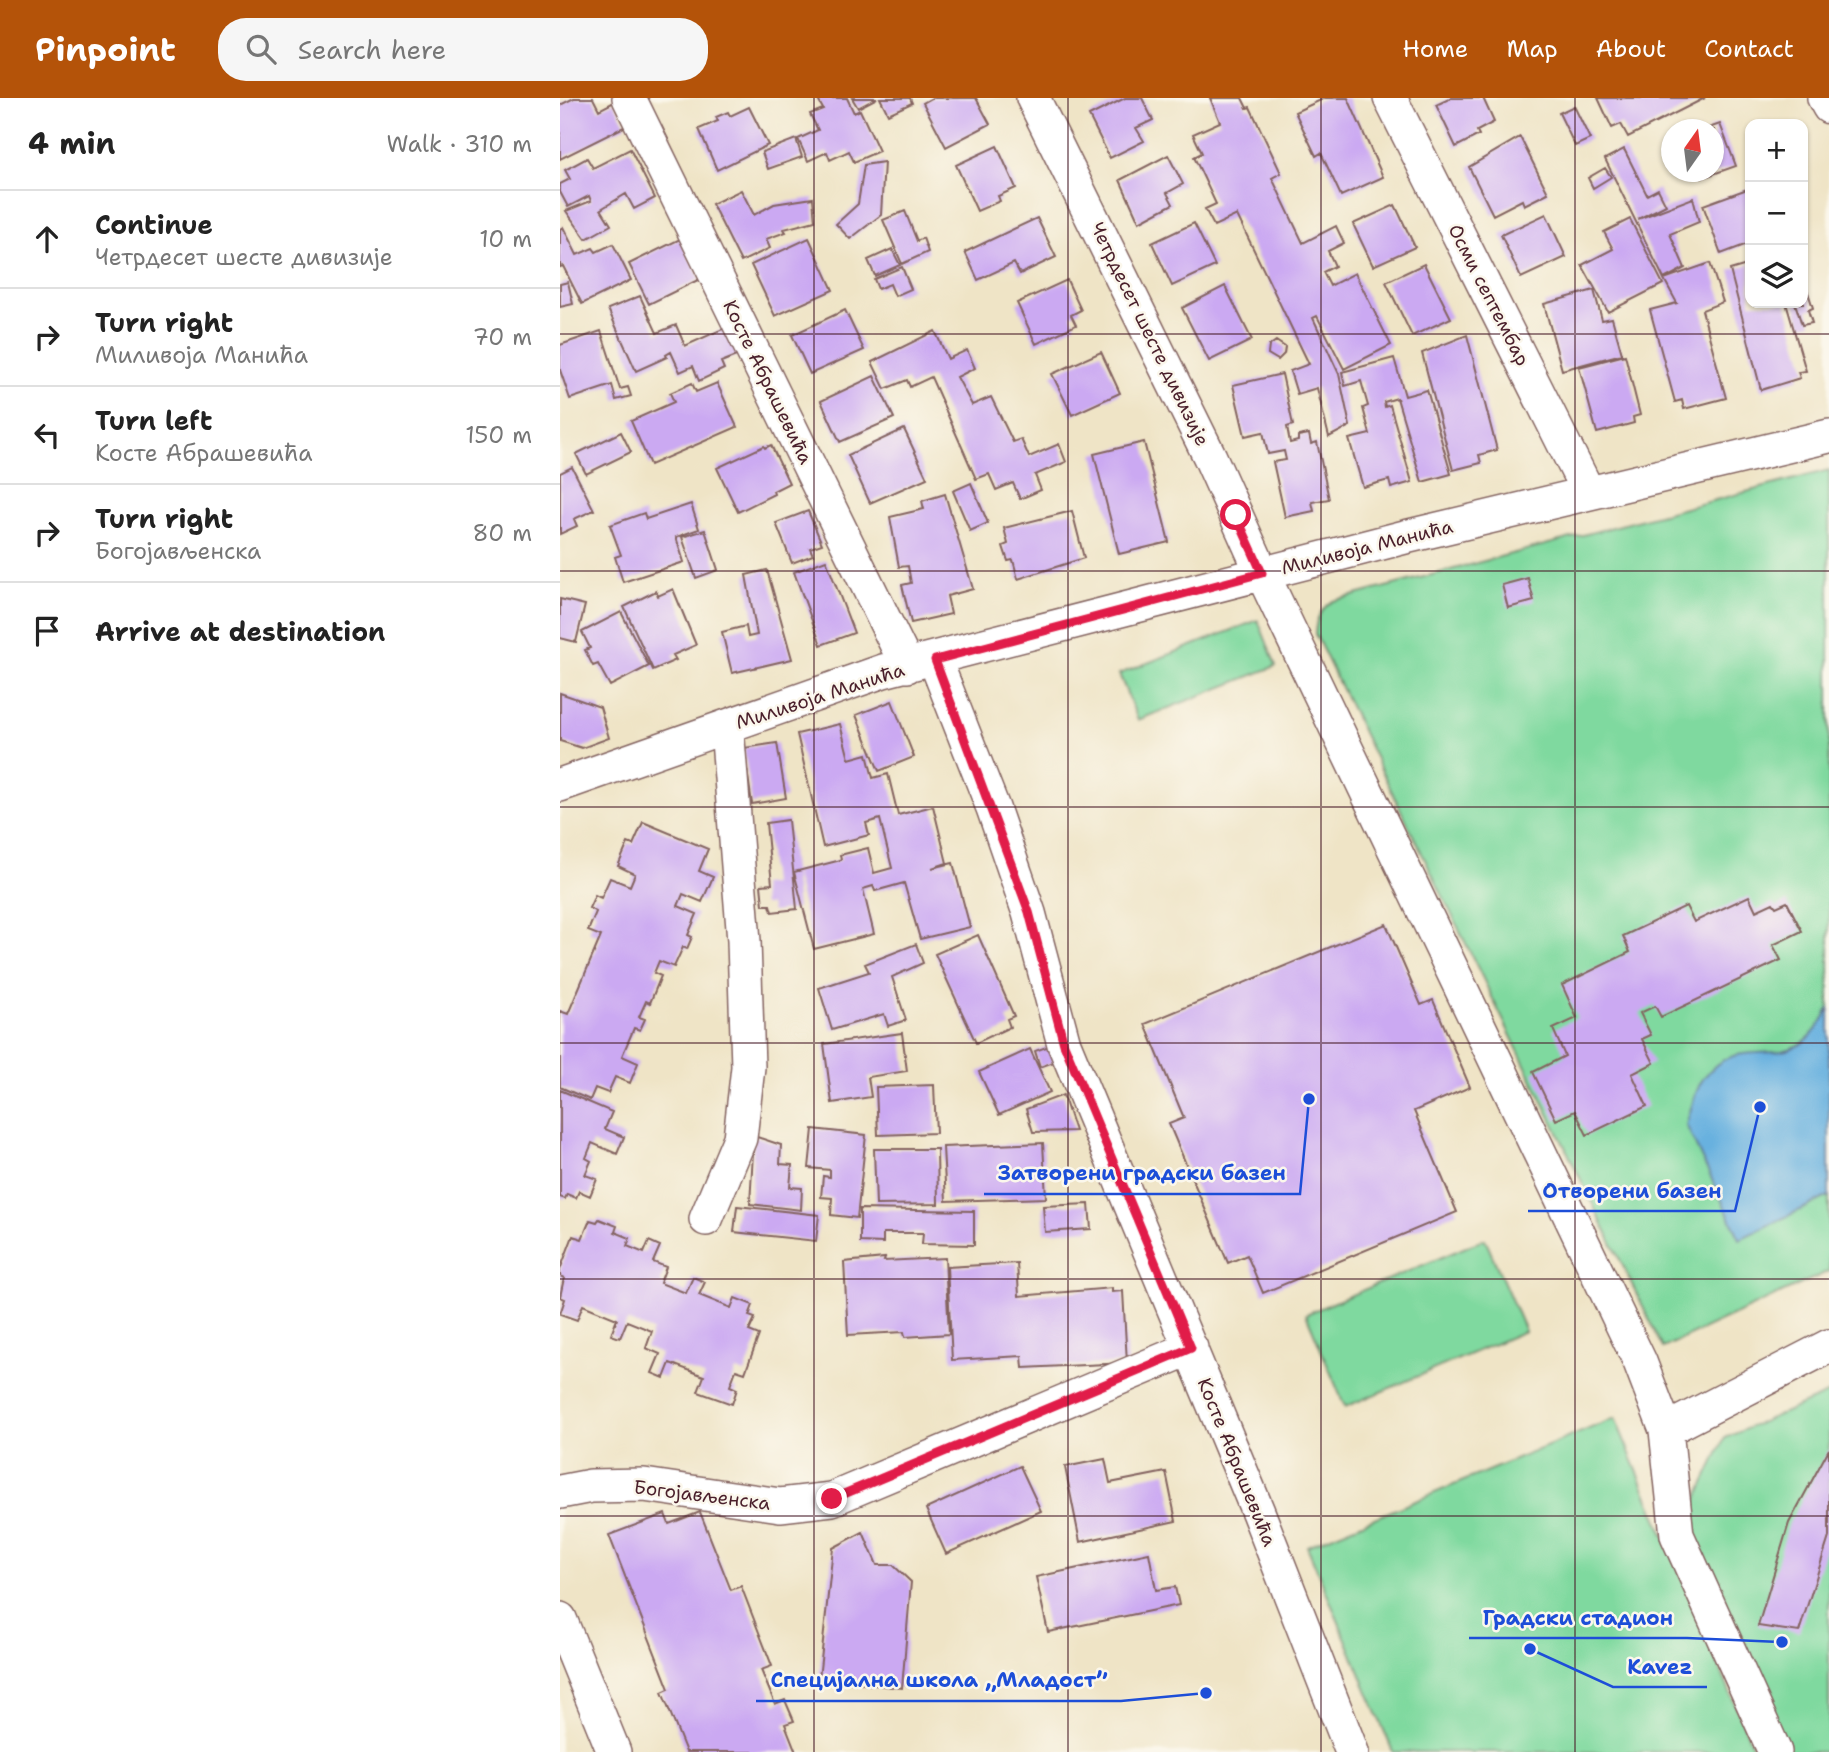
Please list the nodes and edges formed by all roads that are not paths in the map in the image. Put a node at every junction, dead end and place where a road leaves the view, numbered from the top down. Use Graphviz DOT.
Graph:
graph roads {
  1 [pos="629,98"];
  2 [pos="1033,98"];
  3 [pos="1390,98"];
  4 [pos="1824,98"];
  5 [pos="1829,107"];
  6 [pos="1824,434"];
  7 [pos="1588,492"];
  8 [pos="1262,573"];
  9 [pos="921,663"];
  10 [pos="723,728"];
  11 [pos="560,785"];
  12 [pos="706,1219"];
  13 [pos="1829,1346"];
  14 [pos="1191,1348"];
  15 [pos="1666,1430"];
  16 [pos="560,1492"];
  17 [pos="563,1636"];
  18 [pos="614,1752"];
  19 [pos="1352,1752"];
  20 [pos="1775,1752"];
  1 -- 9 [label="street, Косте Абрашевића"];
  2 -- 8 [label="street, Четрдесет шесте дивизије"];
  3 -- 7 [label="street, Осми септембар"];
  4 -- 5 [label="street"];
  6 -- 7 [label="street, Миливоја Манића"];
  7 -- 8 [label="street, Миливоја Манића"];
  8 -- 9 [label="street, Миливоја Манића"];
  8 -- 15 [label="street, Четрдесет шесте дивизије"];
  9 -- 10 [label="street, Миливоја Манића"];
  9 -- 14 [label="street, Косте Абрашевића"];
  10 -- 11 [label="street, Миливоја Манића"];
  10 -- 12 [label="street, Миливоја Манића"];
  13 -- 15 [label="street"];
  14 -- 16 [label="street, Богојављенска"];
  14 -- 19 [label="street, Косте Абрашевића"];
  15 -- 20 [label="street, Четрдесет шесте дивизије"];
  17 -- 18 [label="street"];
}
